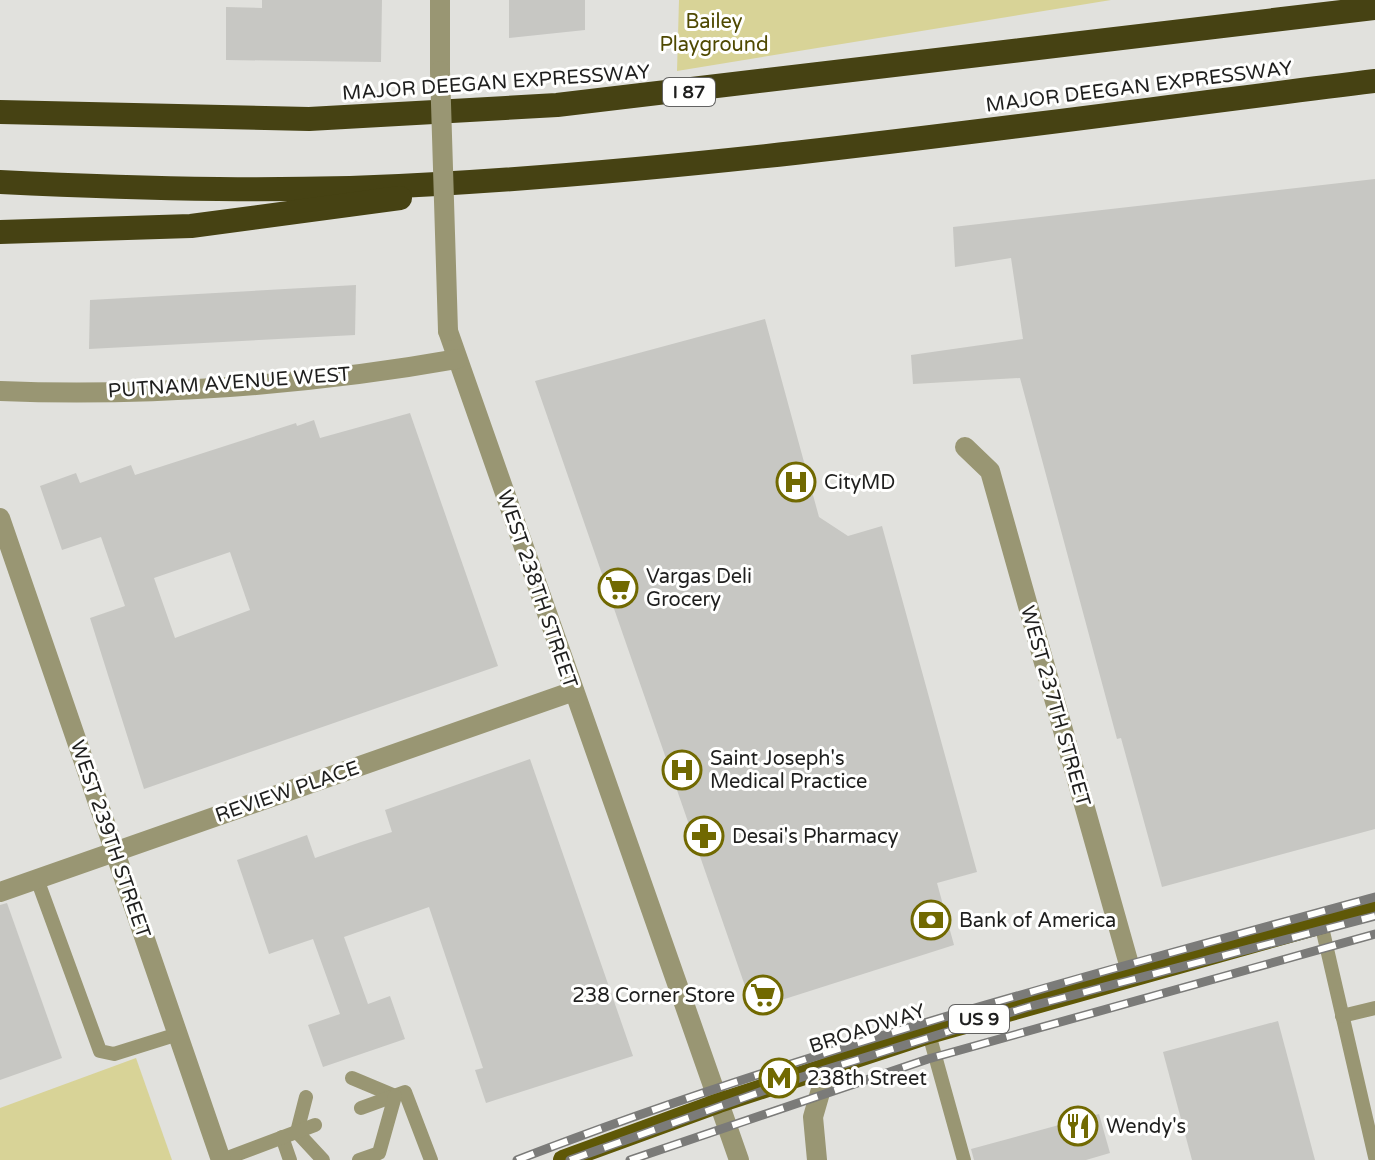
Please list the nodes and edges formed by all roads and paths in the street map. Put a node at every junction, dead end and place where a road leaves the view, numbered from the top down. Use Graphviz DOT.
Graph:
graph roads {
  1 [pos="440,0"];
  2 [pos="1375,8"];
  3 [pos="1375,81"];
  4 [pos="0,112"];
  5 [pos="556,175"];
  6 [pos="0,182"];
  7 [pos="0,232"];
  8 [pos="457,359"];
  9 [pos="0,391"];
  10 [pos="965,447"];
  11 [pos="0,518"];
  12 [pos="574,691"];
  13 [pos="116,851"];
  14 [pos="37,879"];
  15 [pos="0,892"];
  16 [pos="1375,909"];
  17 [pos="1321,923"];
  18 [pos="1132,975"];
  19 [pos="1375,1008"];
  20 [pos="1342,1016"];
  21 [pos="178,1034"];
  22 [pos="929,1034"];
  23 [pos="828,1065"];
  24 [pos="352,1078"];
  25 [pos="395,1096"];
  26 [pos="306,1097"];
  27 [pos="719,1103"];
  28 [pos="361,1108"];
  29 [pos="315,1125"];
  30 [pos="297,1132"];
  31 [pos="282,1137"];
  32 [pos="1375,1157"];
  33 [pos="222,1160"];
  34 [pos="290,1160"];
  35 [pos="323,1160"];
  36 [pos="359,1160"];
  37 [pos="431,1160"];
  38 [pos="563,1160"];
  39 [pos="739,1160"];
  40 [pos="817,1160"];
  41 [pos="964,1160"];
  1 -- 8 [label="street, WEST 238TH STREET, bridge"];
  2 -- 4 [label="highway, MAJOR DEEGAN EXPRESSWAY / I 87"];
  3 -- 5 [label="highway, MAJOR DEEGAN EXPRESSWAY"];
  5 -- 6 [label="highway, MAJOR DEEGAN EXPRESSWAY"];
  5 -- 7 [label="highway"];
  8 -- 9 [label="street, PUTNAM AVENUE WEST"];
  8 -- 12 [label="street, WEST 238TH STREET"];
  10 -- 18 [label="street, WEST 237TH STREET"];
  11 -- 13 [label="street, WEST 239TH STREET"];
  12 -- 13 [label="street, REVIEW PLACE"];
  12 -- 27 [label="street, WEST 238TH STREET"];
  13 -- 14 [label="street, REVIEW PLACE"];
  13 -- 21 [label="street, WEST 239TH STREET"];
  14 -- 15 [label="street, REVIEW PLACE"];
  14 -- 21 [label="lane"];
  16 -- 17 [label="main road, BROADWAY / US 9"];
  17 -- 18 [label="main road, BROADWAY / US 9"];
  17 -- 20 [label="lane"];
  18 -- 22 [label="main road, BROADWAY / US 9"];
  19 -- 20 [label="lane"];
  20 -- 32 [label="lane"];
  21 -- 33 [label="street, WEST 239TH STREET"];
  22 -- 23 [label="main road, BROADWAY / US 9"];
  22 -- 41 [label="lane"];
  23 -- 27 [label="main road, BROADWAY / US 9"];
  23 -- 40 [label="street"];
  24 -- 25 [label="lane"];
  25 -- 28 [label="lane"];
  25 -- 36 [label="lane"];
  25 -- 37 [label="lane"];
  26 -- 30 [label="lane"];
  27 -- 38 [label="main road, BROADWAY / US 9"];
  27 -- 39 [label="street, WEST 238TH STREET"];
  29 -- 30 [label="lane"];
  30 -- 31 [label="lane"];
  30 -- 35 [label="lane"];
  31 -- 33 [label="lane"];
  31 -- 34 [label="lane"];
}
